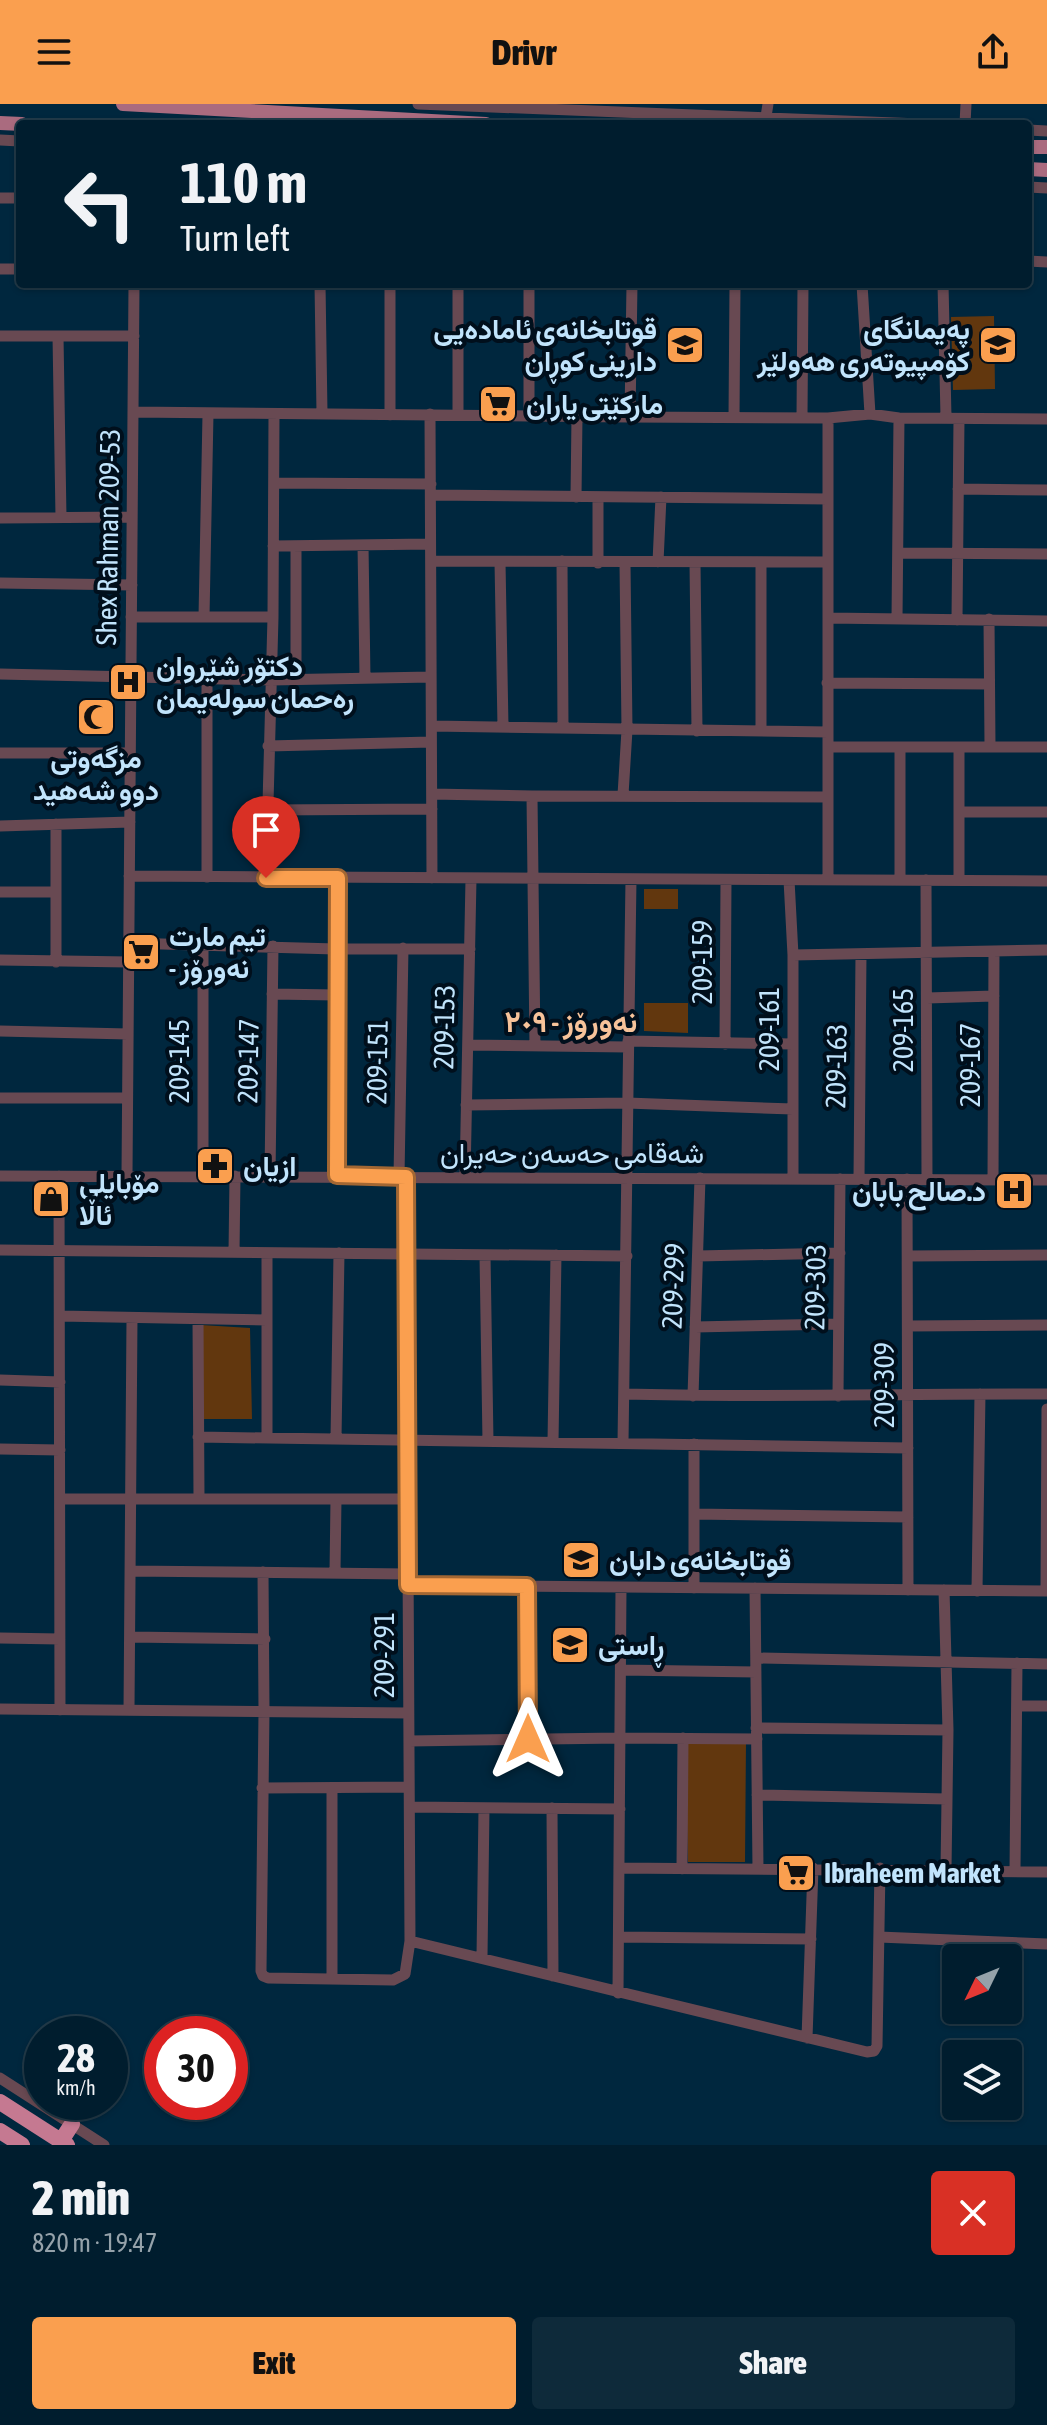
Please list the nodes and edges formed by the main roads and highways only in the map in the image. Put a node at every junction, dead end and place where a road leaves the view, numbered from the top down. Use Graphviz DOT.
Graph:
graph roads {
  1 [pos="123,104"];
  2 [pos="146,105"];
  3 [pos="316,110"];
  4 [pos="368,120"];
  5 [pos="0,2102"];
  6 [pos="72,2124"];
  7 [pos="0,2131"];
  8 [pos="64,2143"];
  9 [pos="22,2145"];
  1 -- 2 [label="main road"];
  2 -- 3 [label="main road"];
  3 -- 4 [label="main road"];
  5 -- 8 [label="highway"];
  6 -- 8 [label="highway"];
  7 -- 9 [label="highway"];
}
